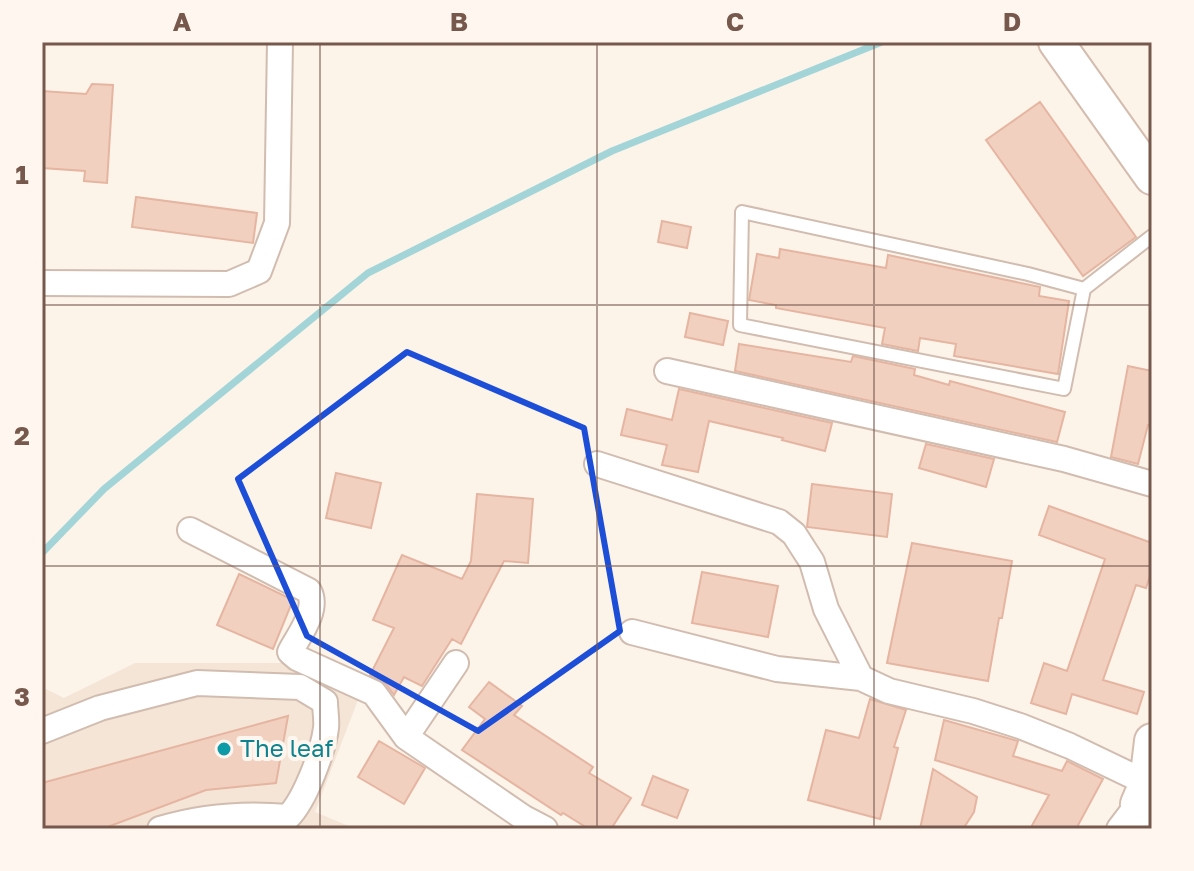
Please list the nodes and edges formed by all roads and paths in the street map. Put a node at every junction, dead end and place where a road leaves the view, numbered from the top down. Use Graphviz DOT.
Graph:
graph roads {
  1 [pos="280,42"];
  2 [pos="1056,42"];
  3 [pos="1152,177"];
  4 [pos="1152,236"];
  5 [pos="42,283"];
  6 [pos="1084,289"];
  7 [pos="667,371"];
  8 [pos="597,464"];
  9 [pos="1152,484"];
  10 [pos="190,530"];
  11 [pos="632,632"];
  12 [pos="456,663"];
  13 [pos="861,678"];
  14 [pos="42,731"];
  15 [pos="406,737"];
  16 [pos="1152,741"];
  17 [pos="1139,809"];
  18 [pos="160,829"];
  19 [pos="545,829"];
  1 -- 5 [label="street"];
  2 -- 3 [label="street"];
  4 -- 6 [label="lane"];
  6 -- 6 [label="lane"];
  7 -- 9 [label="street"];
  8 -- 13 [label="street"];
  10 -- 15 [label="street"];
  11 -- 13 [label="street"];
  12 -- 15 [label="street"];
  13 -- 17 [label="street"];
  14 -- 18 [label="street"];
  15 -- 19 [label="street"];
  16 -- 17 [label="street"];
}
